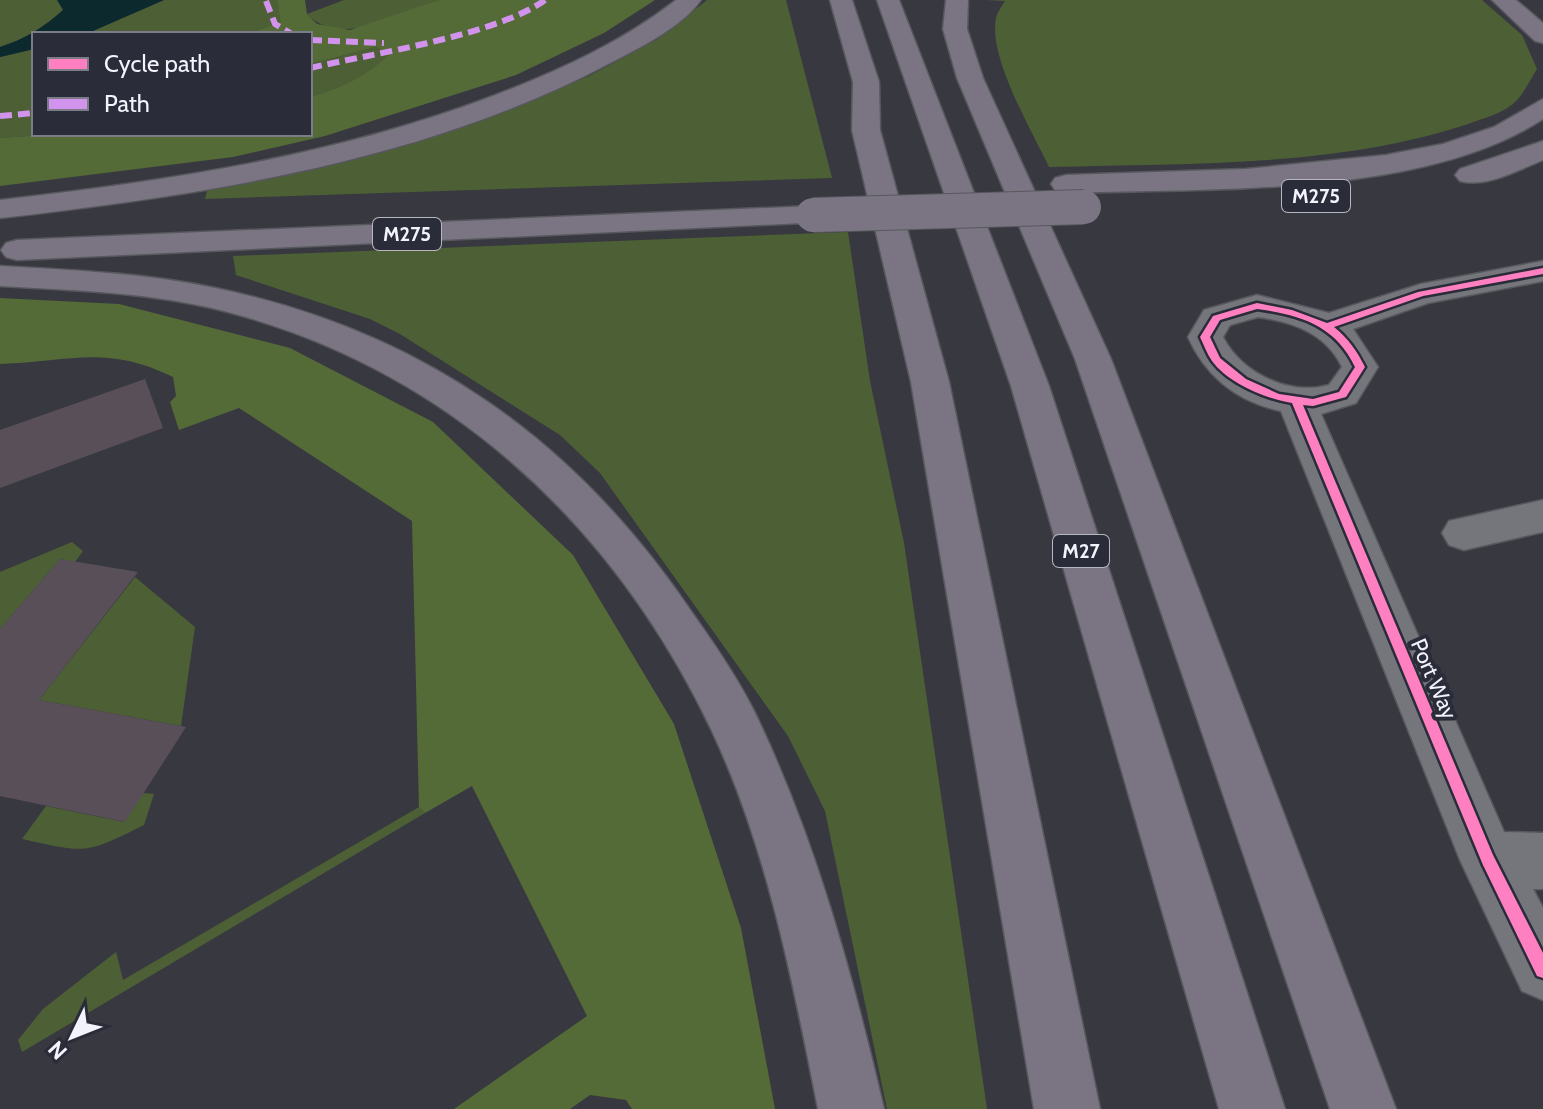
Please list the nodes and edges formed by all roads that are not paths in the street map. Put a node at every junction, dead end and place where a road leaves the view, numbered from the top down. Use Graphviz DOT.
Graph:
graph roads {
  1 [pos="690,0"];
  2 [pos="841,0"];
  3 [pos="888,0"];
  4 [pos="957,0"];
  5 [pos="1503,0"];
  6 [pos="1533,0"];
  7 [pos="1543,7"];
  8 [pos="1543,36"];
  9 [pos="839,83"];
  10 [pos="1543,107"];
  11 [pos="866,130"];
  12 [pos="1543,150"];
  13 [pos="1075,195"];
  14 [pos="813,203"];
  15 [pos="0,209"];
  16 [pos="0,226"];
  17 [pos="0,251"];
  18 [pos="1543,271"];
  19 [pos="0,276"];
  20 [pos="1327,326"];
  21 [pos="1296,400"];
  22 [pos="1543,516"];
  23 [pos="1464,533"];
  24 [pos="1488,860"];
  25 [pos="1543,861"];
  26 [pos="1543,970"];
  27 [pos="851,1109"];
  28 [pos="1067,1109"];
  29 [pos="1252,1109"];
  30 [pos="1363,1109"];
  1 -- 15 [label="highway"];
  2 -- 11 [label="highway"];
  3 -- 29 [label="highway, M27"];
  4 -- 30 [label="highway"];
  5 -- 8 [label="highway"];
  6 -- 7 [label="highway"];
  9 -- 11 [label="highway"];
  10 -- 13 [label="highway"];
  11 -- 28 [label="highway"];
  12 -- 13 [label="highway, M275"];
  13 -- 14 [label="highway, M275, bridge"];
  14 -- 16 [label="highway"];
  14 -- 17 [label="highway, M275"];
  18 -- 20 [label="street"];
  19 -- 27 [label="highway"];
  20 -- 21 [label="street"];
  20 -- 21 [label="street"];
  21 -- 24 [label="street, Port Way"];
  22 -- 23 [label="street"];
  24 -- 25 [label="street"];
  24 -- 26 [label="street, Port Way"];
}
